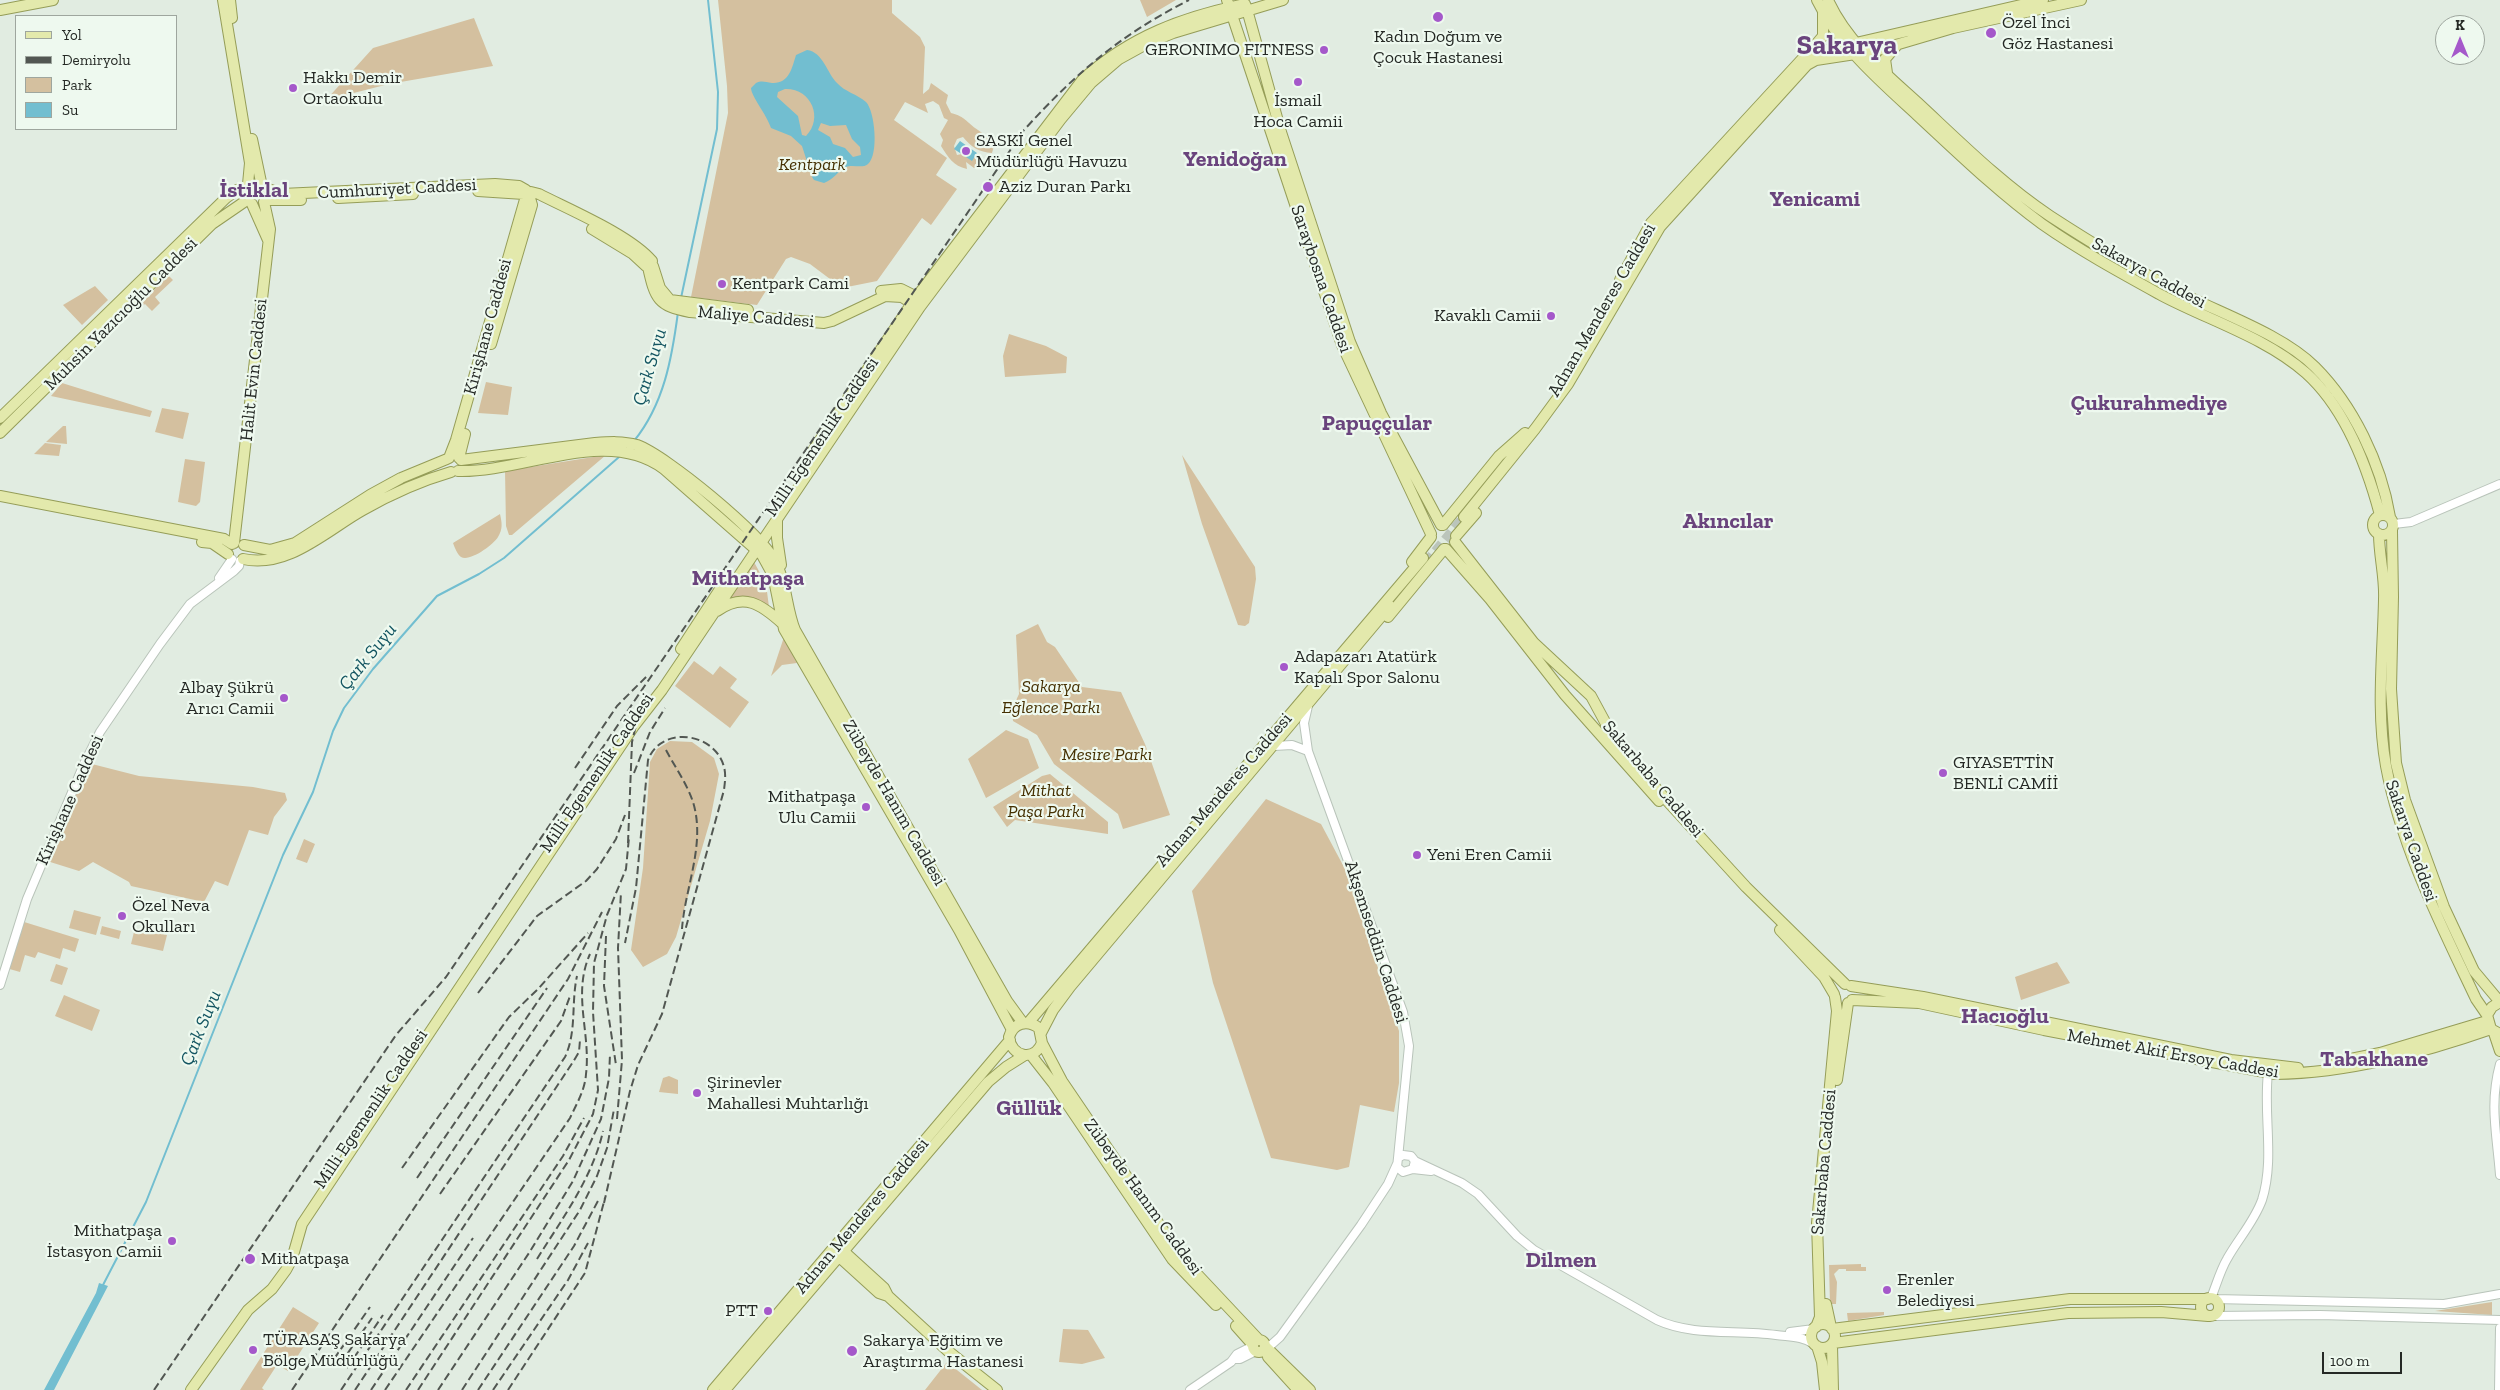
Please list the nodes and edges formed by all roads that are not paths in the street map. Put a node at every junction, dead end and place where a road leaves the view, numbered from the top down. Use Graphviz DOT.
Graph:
graph roads {
  1 [pos="54,0"];
  2 [pos="223,0"];
  3 [pos="230,0"];
  4 [pos="1283,0"];
  5 [pos="1817,0"];
  6 [pos="1828,0"];
  7 [pos="2042,0"];
  8 [pos="2081,0"];
  9 [pos="1246,5"];
  10 [pos="1230,8"];
  11 [pos="0,10"];
  12 [pos="1823,12"];
  13 [pos="229,18"];
  14 [pos="1850,41"];
  15 [pos="1898,45"];
  16 [pos="1864,52"];
  17 [pos="1853,54"];
  18 [pos="1804,57"];
  19 [pos="1863,65"];
  20 [pos="1798,74"];
  21 [pos="1888,76"];
  22 [pos="264,185"];
  23 [pos="247,186"];
  24 [pos="528,194"];
  25 [pos="265,201"];
  26 [pos="250,202"];
  27 [pos="268,241"];
  28 [pos="918,302"];
  29 [pos="0,418"];
  30 [pos="0,433"];
  31 [pos="641,451"];
  32 [pos="454,459"];
  33 [pos="454,472"];
  34 [pos="2500,484"];
  35 [pos="0,496"];
  36 [pos="0,503"];
  37 [pos="1431,508"];
  38 [pos="777,516"];
  39 [pos="1461,517"];
  40 [pos="2389,522"];
  41 [pos="1442,525"];
  42 [pos="2379,534"];
  43 [pos="1431,536"];
  44 [pos="1456,539"];
  45 [pos="755,543"];
  46 [pos="238,544"];
  47 [pos="1445,549"];
  48 [pos="1424,557"];
  49 [pos="236,558"];
  50 [pos="1436,559"];
  51 [pos="1464,569"];
  52 [pos="782,576"];
  53 [pos="712,614"];
  54 [pos="783,624"];
  55 [pos="1354,643"];
  56 [pos="1578,684"];
  57 [pos="1565,694"];
  58 [pos="1591,696"];
  59 [pos="1308,706"];
  60 [pos="1577,708"];
  61 [pos="1274,746"];
  62 [pos="1308,750"];
  63 [pos="0,985"];
  64 [pos="1848,985"];
  65 [pos="1834,996"];
  66 [pos="1874,1000"];
  67 [pos="1850,1002"];
  68 [pos="2500,1002"];
  69 [pos="1025,1023"];
  70 [pos="1844,1026"];
  71 [pos="2492,1026"];
  72 [pos="1012,1030"];
  73 [pos="1042,1038"];
  74 [pos="1010,1040"];
  75 [pos="2500,1051"];
  76 [pos="1028,1055"];
  77 [pos="2500,1064"];
  78 [pos="2268,1073"];
  79 [pos="1401,1140"];
  80 [pos="1398,1161"];
  81 [pos="1412,1162"];
  82 [pos="1403,1172"];
  83 [pos="2500,1176"];
  84 [pos="1388,1184"];
  85 [pos="854,1237"];
  86 [pos="294,1248"];
  87 [pos="838,1251"];
  88 [pos="856,1262"];
  89 [pos="828,1268"];
  90 [pos="858,1274"];
  91 [pos="2500,1294"];
  92 [pos="888,1296"];
  93 [pos="2211,1299"];
  94 [pos="2210,1316"];
  95 [pos="2500,1320"];
  96 [pos="1815,1328"];
  97 [pos="1832,1328"];
  98 [pos="2500,1328"];
  99 [pos="1770,1334"];
  100 [pos="1832,1344"];
  101 [pos="1815,1345"];
  102 [pos="1260,1346"];
  103 [pos="191,1390"];
  104 [pos="713,1390"];
  105 [pos="725,1390"];
  106 [pos="996,1390"];
  107 [pos="1190,1390"];
  108 [pos="1298,1390"];
  109 [pos="1310,1390"];
  110 [pos="1826,1390"];
  111 [pos="1833,1390"];
  112 [pos="2499,1390"];
  1 -- 11 [label="main road"];
  2 -- 13 [label="main road"];
  3 -- 13 [label="main road"];
  4 -- 9 [label="main road"];
  5 -- 12 [label="main road"];
  6 -- 14 [label="main road"];
  7 -- 14 [label="main road"];
  8 -- 15 [label="main road, Adnan Menderes Caddesi"];
  9 -- 10 [label="main road, Milli Egemenlik Caddesi"];
  9 -- 37 [label="main road, Saraybosna Caddesi"];
  10 -- 28 [label="main road, Milli Egemenlik Caddesi"];
  10 -- 43 [label="main road, Saraybosna Caddesi"];
  12 -- 14 [label="main road"];
  12 -- 18 [label="main road, Adnan Menderes Caddesi"];
  13 -- 22 [label="main road"];
  13 -- 23 [label="main road"];
  14 -- 16 [label="main road, Sakarya Caddesi"];
  14 -- 17 [label="main road, Sakarya Caddesi"];
  14 -- 18 [label="main road"];
  15 -- 16 [label="main road, Adnan Menderes Caddesi"];
  15 -- 21 [label="main road"];
  16 -- 17 [label="main road, Adnan Menderes Caddesi"];
  16 -- 21 [label="main road, Sakarya Caddesi"];
  17 -- 19 [label="main road, Sakarya Caddesi"];
  17 -- 20 [label="main road, Adnan Menderes Caddesi"];
  18 -- 39 [label="main road, Adnan Menderes Caddesi"];
  19 -- 20 [label="main road"];
  19 -- 40 [label="main road, Sakarya Caddesi"];
  20 -- 39 [label="main road, Adnan Menderes Caddesi"];
  21 -- 40 [label="main road, Sakarya Caddesi"];
  22 -- 23 [label="main road"];
  22 -- 24 [label="main road, Cumhuriyet Caddesi"];
  22 -- 25 [label="main road"];
  23 -- 26 [label="main road"];
  23 -- 29 [label="main road, Muhsin Yazıcıoğlu Caddesi"];
  24 -- 25 [label="main road, Cumhuriyet Caddesi"];
  24 -- 28 [label="main road, Maliye Caddesi"];
  24 -- 32 [label="main road, Kirişhane Caddesi"];
  25 -- 26 [label="main road"];
  25 -- 27 [label="main road, Halit Evin Caddesi"];
  26 -- 27 [label="main road, Halit Evin Caddesi"];
  26 -- 30 [label="main road, Muhsin Yazıcıoğlu Caddesi"];
  27 -- 46 [label="main road, Halit Evin Caddesi"];
  28 -- 38 [label="main road, Milli Egemenlik Caddesi"];
  28 -- 45 [label="main road, Milli Egemenlik Caddesi"];
  31 -- 32 [label="main road"];
  31 -- 33 [label="main road"];
  31 -- 45 [label="main road"];
  32 -- 33 [label="main road, Kirişhane Caddesi"];
  32 -- 33 [label="main road"];
  32 -- 46 [label="main road"];
  33 -- 49 [label="main road"];
  34 -- 40 [label="street"];
  35 -- 46 [label="main road"];
  36 -- 49 [label="main road"];
  37 -- 39 [label="main road"];
  37 -- 41 [label="main road, Saraybosna Caddesi"];
  38 -- 45 [label="main road, Milli Egemenlik Caddesi"];
  38 -- 52 [label="main road, Zübeyde Hanım Caddesi"];
  39 -- 41 [label="main road"];
  39 -- 44 [label="main road"];
  40 -- 42 [label="main road"];
  40 -- 42 [label="main road, Sakarya Caddesi"];
  40 -- 68 [label="main road, Sakarya Caddesi"];
  41 -- 43 [label="main road"];
  41 -- 44 [label="main road"];
  42 -- 71 [label="main road, Sakarya Caddesi"];
  43 -- 47 [label="main road"];
  43 -- 48 [label="main road, Adnan Menderes Caddesi"];
  44 -- 47 [label="main road"];
  44 -- 56 [label="main road, Sakarbaba Caddesi"];
  45 -- 52 [label="main road, Zübeyde Hanım Caddesi"];
  45 -- 53 [label="main road, Milli Egemenlik Caddesi"];
  45 -- 54 [label="main road, Zübeyde Hanım Caddesi"];
  45 -- 86 [label="main road, Milli Egemenlik Caddesi"];
  46 -- 49 [label="main road"];
  46 -- 49 [label="main road"];
  47 -- 50 [label="main road"];
  47 -- 51 [label="main road, Sakarbaba Caddesi"];
  48 -- 50 [label="main road"];
  48 -- 55 [label="main road, Adnan Menderes Caddesi"];
  49 -- 63 [label="street, Kirişhane Caddesi"];
  50 -- 51 [label="main road"];
  50 -- 55 [label="main road"];
  51 -- 57 [label="main road, Sakarbaba Caddesi"];
  52 -- 69 [label="main road, Zübeyde Hanım Caddesi"];
  53 -- 54 [label="main road, Zübeyde Hanım Caddesi"];
  53 -- 86 [label="main road, Milli Egemenlik Caddesi"];
  54 -- 72 [label="main road, Zübeyde Hanım Caddesi"];
  55 -- 59 [label="main road, Adnan Menderes Caddesi"];
  55 -- 69 [label="main road, Adnan Menderes Caddesi"];
  56 -- 57 [label="main road"];
  56 -- 58 [label="main road, Sakarbaba Caddesi"];
  57 -- 60 [label="main road, Sakarbaba Caddesi"];
  58 -- 60 [label="main road"];
  58 -- 64 [label="main road, Sakarbaba Caddesi"];
  59 -- 61 [label="main road, Adnan Menderes Caddesi"];
  59 -- 62 [label="street, Akşemseddin Caddesi"];
  60 -- 65 [label="main road, Sakarbaba Caddesi"];
  61 -- 62 [label="street"];
  61 -- 73 [label="main road, Adnan Menderes Caddesi"];
  62 -- 79 [label="street, Akşemseddin Caddesi"];
  64 -- 65 [label="main road"];
  64 -- 67 [label="main road"];
  64 -- 71 [label="main road, Mehmet Akif Ersoy Caddesi"];
  65 -- 67 [label="main road"];
  65 -- 96 [label="main road, Sakarbaba Caddesi"];
  66 -- 67 [label="main road, Mehmet Akif Ersoy Caddesi"];
  66 -- 70 [label="main road"];
  66 -- 78 [label="main road, Mehmet Akif Ersoy Caddesi"];
  67 -- 70 [label="main road, Sakarbaba Caddesi"];
  68 -- 71 [label="main road"];
  69 -- 72 [label="main road"];
  69 -- 73 [label="main road"];
  70 -- 97 [label="main road, Sakarbaba Caddesi"];
  71 -- 75 [label="main road, Sakarya Caddesi"];
  71 -- 78 [label="main road, Mehmet Akif Ersoy Caddesi"];
  72 -- 74 [label="main road"];
  73 -- 76 [label="main road"];
  73 -- 102 [label="main road, Zübeyde Hanım Caddesi"];
  74 -- 76 [label="main road"];
  74 -- 87 [label="main road, Adnan Menderes Caddesi"];
  76 -- 85 [label="main road, Adnan Menderes Caddesi"];
  76 -- 102 [label="main road, Zübeyde Hanım Caddesi"];
  77 -- 83 [label="street"];
  78 -- 93 [label="street"];
  79 -- 80 [label="street, Akşemseddin Caddesi"];
  79 -- 81 [label="street"];
  80 -- 81 [label="street"];
  80 -- 82 [label="street"];
  80 -- 84 [label="street, Akşemseddin Caddesi"];
  81 -- 82 [label="street"];
  81 -- 99 [label="street"];
  82 -- 84 [label="street"];
  84 -- 102 [label="street"];
  85 -- 87 [label="main road, Adnan Menderes Caddesi"];
  85 -- 88 [label="main road"];
  86 -- 103 [label="main road, Milli Egemenlik Caddesi"];
  87 -- 88 [label="main road"];
  87 -- 89 [label="main road, Adnan Menderes Caddesi"];
  87 -- 90 [label="main road"];
  87 -- 104 [label="main road, Adnan Menderes Caddesi"];
  88 -- 92 [label="main road"];
  89 -- 90 [label="main road, Adnan Menderes Caddesi"];
  89 -- 105 [label="main road, Adnan Menderes Caddesi"];
  90 -- 92 [label="main road"];
  91 -- 93 [label="street"];
  92 -- 106 [label="main road"];
  93 -- 94 [label="main road"];
  93 -- 97 [label="main road"];
  94 -- 95 [label="street"];
  94 -- 100 [label="main road"];
  96 -- 97 [label="main road"];
  96 -- 99 [label="street"];
  96 -- 101 [label="main road"];
  97 -- 100 [label="main road"];
  98 -- 112 [label="street"];
  99 -- 101 [label="street"];
  100 -- 101 [label="main road"];
  100 -- 111 [label="main road"];
  101 -- 110 [label="main road"];
  102 -- 107 [label="street"];
  102 -- 108 [label="main road, Zübeyde Hanım Caddesi"];
  102 -- 109 [label="main road, Zübeyde Hanım Caddesi"];
}
